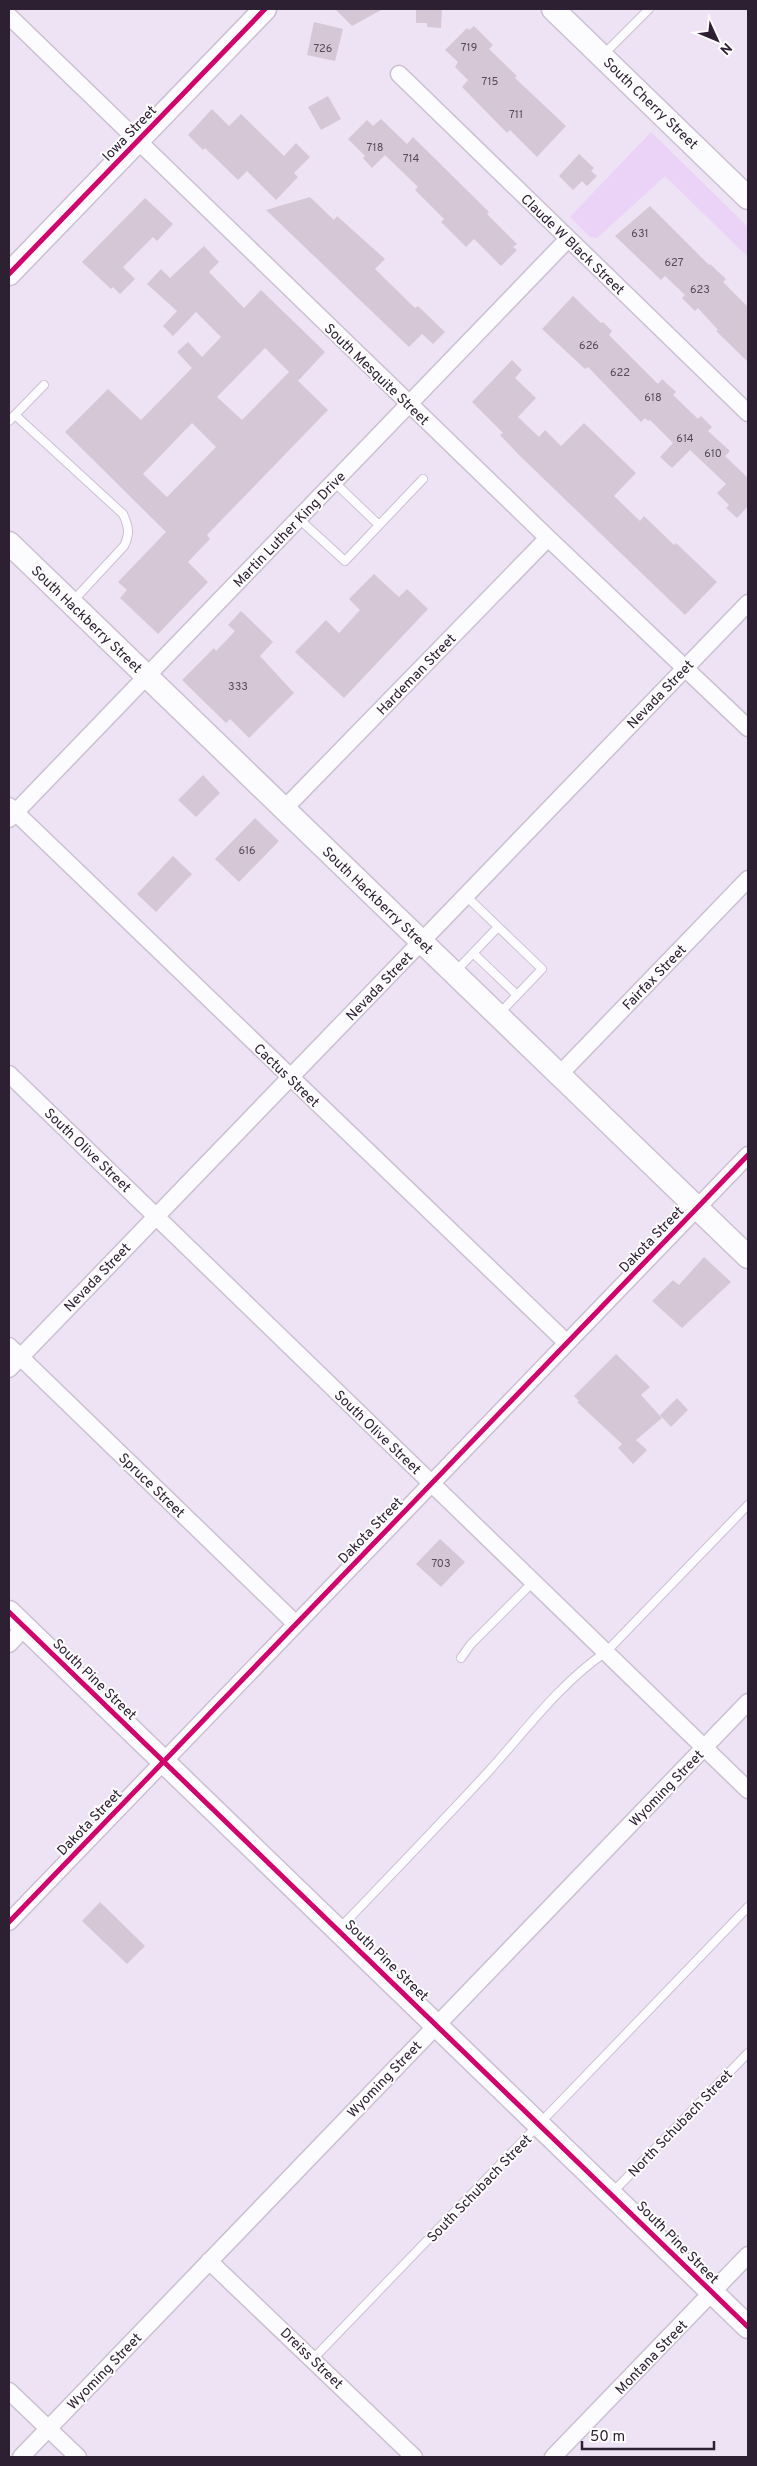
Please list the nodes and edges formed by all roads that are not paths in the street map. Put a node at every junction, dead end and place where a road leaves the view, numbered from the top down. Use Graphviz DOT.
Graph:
graph roads {
  1 [pos="265,9"];
  2 [pos="553,9"];
  3 [pos="649,9"];
  4 [pos="9,16"];
  5 [pos="602,56"];
  6 [pos="399,74"];
  7 [pos="137,141"];
  8 [pos="748,198"];
  9 [pos="568,239"];
  10 [pos="9,274"];
  11 [pos="44,385"];
  12 [pos="409,404"];
  13 [pos="748,413"];
  14 [pos="15,415"];
  15 [pos="9,421"];
  16 [pos="423,480"];
  17 [pos="334,482"];
  18 [pos="299,518"];
  19 [pos="379,525"];
  20 [pos="548,538"];
  21 [pos="9,543"];
  22 [pos="71,603"];
  23 [pos="748,603"];
  24 [pos="685,668"];
  25 [pos="146,676"];
  26 [pos="748,728"];
  27 [pos="284,809"];
  28 [pos="11,812"];
  29 [pos="748,879"];
  30 [pos="466,896"];
  31 [pos="498,927"];
  32 [pos="421,942"];
  33 [pos="473,953"];
  34 [pos="454,973"];
  35 [pos="517,995"];
  36 [pos="497,1015"];
  37 [pos="9,1074"];
  38 [pos="559,1075"];
  39 [pos="290,1078"];
  40 [pos="748,1155"];
  41 [pos="697,1208"];
  42 [pos="156,1216"];
  43 [pos="748,1257"];
  44 [pos="566,1343"];
  45 [pos="13,1357"];
  46 [pos="431,1483"];
  47 [pos="748,1506"];
  48 [pos="533,1582"];
  49 [pos="9,1612"];
  50 [pos="296,1624"];
  51 [pos="25,1627"];
  52 [pos="9,1644"];
  53 [pos="606,1652"];
  54 [pos="460,1658"];
  55 [pos="748,1702"];
  56 [pos="704,1748"];
  57 [pos="164,1761"];
  58 [pos="748,1790"];
  59 [pos="748,1908"];
  60 [pos="9,1922"];
  61 [pos="338,1930"];
  62 [pos="437,2024"];
  63 [pos="748,2053"];
  64 [pos="540,2124"];
  65 [pos="612,2193"];
  66 [pos="748,2256"];
  67 [pos="209,2261"];
  68 [pos="713,2293"];
  69 [pos="748,2327"];
  70 [pos="312,2359"];
  71 [pos="9,2391"];
  72 [pos="48,2429"];
  73 [pos="21,2457"];
  74 [pos="78,2457"];
  75 [pos="414,2457"];
  76 [pos="553,2457"];
  1 -- 7 [label="main road, Iowa Street"];
  2 -- 5 [label="main road, South Cherry Street"];
  3 -- 5 [label="lane"];
  4 -- 7 [label="street, South Mesquite Street"];
  5 -- 8 [label="main road, South Cherry Street"];
  6 -- 9 [label="street, Claude W Black Street"];
  7 -- 10 [label="main road, Iowa Street"];
  7 -- 12 [label="street, South Mesquite Street"];
  9 -- 12 [label="street, Martin Luther King Drive"];
  9 -- 13 [label="street, Claude W Black Street"];
  11 -- 14 [label="lane"];
  12 -- 17 [label="street, Martin Luther King Drive"];
  12 -- 20 [label="street, South Mesquite Street"];
  14 -- 15 [label="lane"];
  14 -- 22 [label="lane"];
  16 -- 19 [label="lane"];
  17 -- 18 [label="street, Martin Luther King Drive"];
  17 -- 19 [label="lane"];
  18 -- 19 [label="lane"];
  18 -- 25 [label="street, Martin Luther King Drive"];
  20 -- 24 [label="street, South Mesquite Street"];
  20 -- 27 [label="street, Hardeman Street"];
  21 -- 22 [label="main road, South Hackberry Street"];
  22 -- 25 [label="main road, South Hackberry Street"];
  23 -- 24 [label="street, Nevada Street"];
  24 -- 26 [label="street, South Mesquite Street"];
  24 -- 30 [label="street, Nevada Street"];
  25 -- 27 [label="main road, South Hackberry Street"];
  25 -- 28 [label="street, Martin Luther King Drive"];
  27 -- 32 [label="main road, South Hackberry Street"];
  28 -- 39 [label="street, Cactus Street"];
  29 -- 38 [label="street, Fairfax Street"];
  30 -- 31 [label="lane"];
  30 -- 32 [label="street, Nevada Street"];
  31 -- 33 [label="lane"];
  31 -- 35 [label="lane"];
  32 -- 34 [label="main road, South Hackberry Street"];
  32 -- 39 [label="street, Nevada Street"];
  33 -- 34 [label="lane"];
  33 -- 35 [label="lane"];
  34 -- 36 [label="main road, South Hackberry Street"];
  35 -- 36 [label="lane"];
  36 -- 38 [label="main road, South Hackberry Street"];
  37 -- 42 [label="street, South Olive Street"];
  38 -- 41 [label="main road, South Hackberry Street"];
  39 -- 42 [label="street, Nevada Street"];
  39 -- 44 [label="street, Cactus Street"];
  40 -- 41 [label="street, Dakota Street"];
  41 -- 43 [label="main road, South Hackberry Street"];
  41 -- 44 [label="street, Dakota Street"];
  42 -- 45 [label="street, Nevada Street"];
  42 -- 46 [label="street, South Olive Street"];
  44 -- 46 [label="street, Dakota Street"];
  45 -- 50 [label="street, Spruce Street"];
  46 -- 48 [label="street, South Olive Street"];
  46 -- 50 [label="street, Dakota Street"];
  47 -- 53 [label="lane"];
  48 -- 53 [label="street, South Olive Street"];
  48 -- 54 [label="lane"];
  49 -- 51 [label="main road, South Pine Street"];
  50 -- 57 [label="street, Dakota Street"];
  51 -- 52 [label="street"];
  51 -- 57 [label="main road, South Pine Street"];
  53 -- 56 [label="street, South Olive Street"];
  53 -- 61 [label="lane"];
  55 -- 56 [label="street, Wyoming Street"];
  56 -- 58 [label="street, South Olive Street"];
  56 -- 62 [label="street, Wyoming Street"];
  57 -- 60 [label="street, Dakota Street"];
  57 -- 61 [label="main road, South Pine Street"];
  59 -- 64 [label="lane, South Schubach Street"];
  61 -- 62 [label="main road, South Pine Street"];
  62 -- 64 [label="main road, South Pine Street"];
  62 -- 67 [label="street, Wyoming Street"];
  63 -- 65 [label="lane, North Schubach Street"];
  64 -- 65 [label="main road, South Pine Street"];
  64 -- 70 [label="lane, South Schubach Street"];
  65 -- 68 [label="main road, South Pine Street"];
  66 -- 68 [label="street, Montana Street"];
  67 -- 70 [label="street, Dreiss Street"];
  67 -- 72 [label="street, Wyoming Street"];
  68 -- 69 [label="main road, South Pine Street"];
  68 -- 76 [label="street, Montana Street"];
  70 -- 75 [label="street, Dreiss Street"];
  71 -- 72 [label="street"];
  72 -- 73 [label="street, Wyoming Street"];
  72 -- 74 [label="street"];
}
